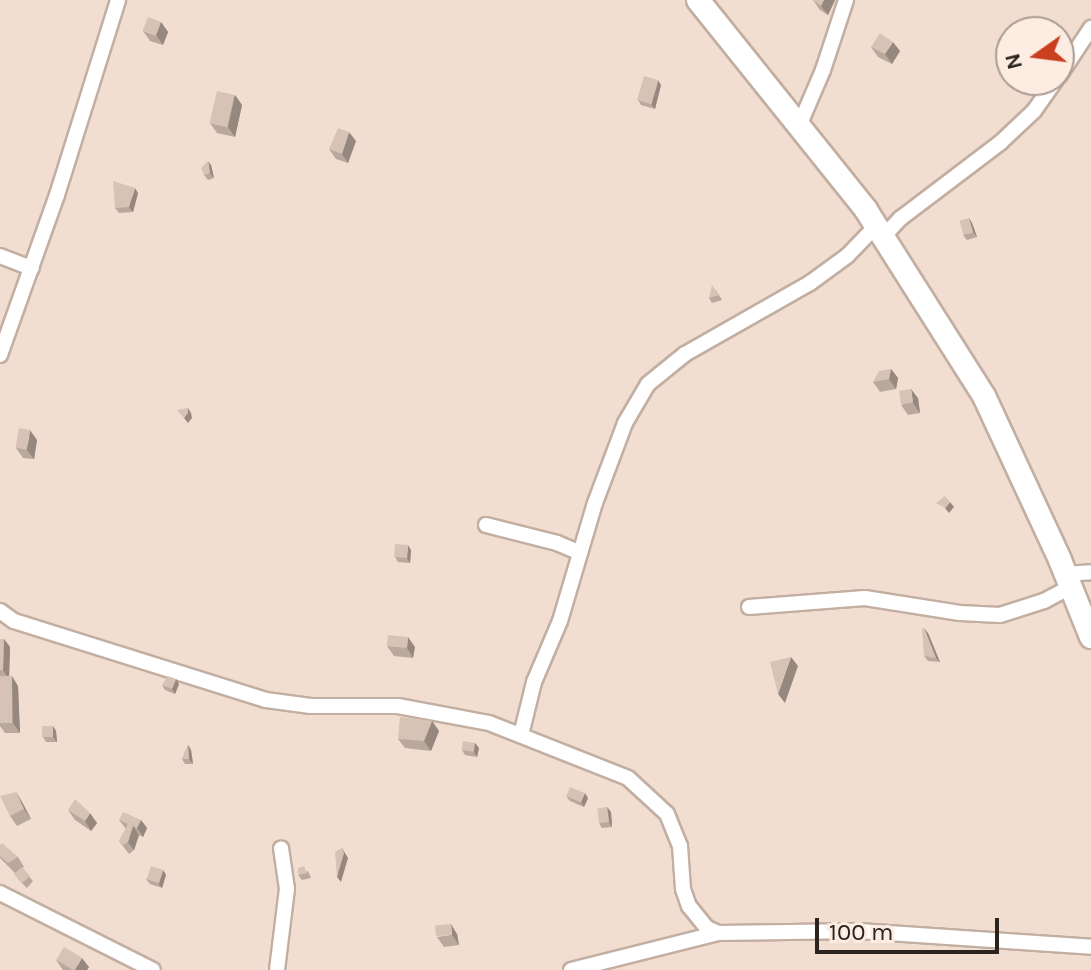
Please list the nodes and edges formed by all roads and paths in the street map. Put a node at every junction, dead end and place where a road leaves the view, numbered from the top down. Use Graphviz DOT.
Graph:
graph roads {
  1 [pos="118,0"];
  2 [pos="698,0"];
  3 [pos="846,0"];
  4 [pos="1091,28"];
  5 [pos="1075,52"];
  6 [pos="1045,96"];
  7 [pos="799,126"];
  8 [pos="879,231"];
  9 [pos="0,256"];
  10 [pos="32,268"];
  11 [pos="0,355"];
  12 [pos="486,525"];
  13 [pos="580,553"];
  14 [pos="1091,572"];
  15 [pos="1068,580"];
  16 [pos="749,607"];
  17 [pos="0,611"];
  18 [pos="1091,637"];
  19 [pos="521,735"];
  20 [pos="281,848"];
  21 [pos="0,893"];
  22 [pos="718,933"];
  23 [pos="1091,947"];
  24 [pos="153,970"];
  25 [pos="277,970"];
  26 [pos="571,970"];
  1 -- 10 [label="street"];
  2 -- 7 [label="highway"];
  3 -- 7 [label="street"];
  4 -- 5 [label="street"];
  6 -- 8 [label="street"];
  7 -- 8 [label="highway"];
  8 -- 13 [label="street"];
  8 -- 15 [label="highway"];
  9 -- 10 [label="street"];
  10 -- 11 [label="street"];
  12 -- 13 [label="street"];
  13 -- 19 [label="street"];
  14 -- 15 [label="street"];
  15 -- 16 [label="street"];
  15 -- 18 [label="highway"];
  17 -- 19 [label="street"];
  19 -- 22 [label="street"];
  20 -- 25 [label="street"];
  21 -- 24 [label="street"];
  22 -- 23 [label="street"];
  22 -- 26 [label="street"];
}
